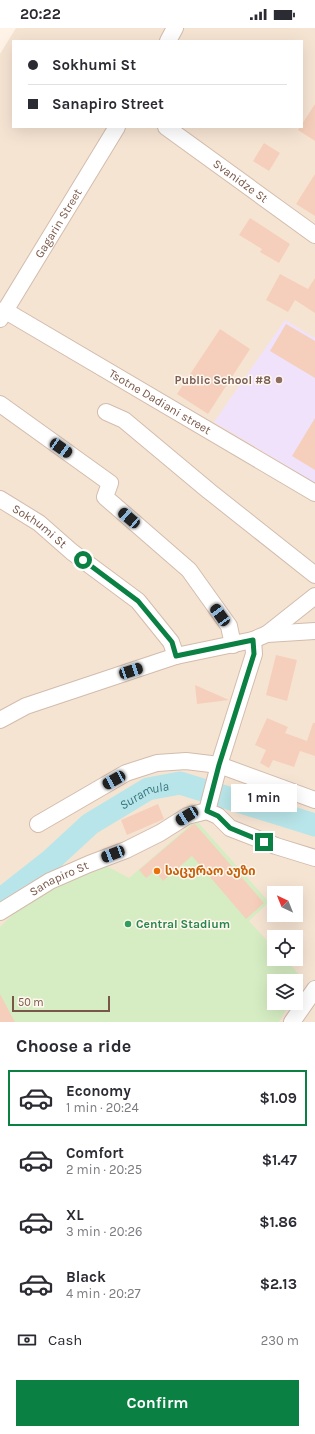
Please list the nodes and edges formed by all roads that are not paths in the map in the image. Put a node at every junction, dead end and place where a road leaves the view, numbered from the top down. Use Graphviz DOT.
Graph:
graph roads {
  1 [pos="175,28"];
  2 [pos="169,40"];
  3 [pos="116,128"];
  4 [pos="167,128"];
  5 [pos="315,235"];
  6 [pos="2,315"];
  7 [pos="0,404"];
  8 [pos="106,412"];
  9 [pos="315,493"];
  10 [pos="0,499"];
  11 [pos="315,575"];
  12 [pos="315,596"];
  13 [pos="315,631"];
  14 [pos="260,637"];
  15 [pos="232,645"];
  16 [pos="176,656"];
  17 [pos="1,718"];
  18 [pos="219,768"];
  19 [pos="315,800"];
  20 [pos="208,808"];
  21 [pos="38,824"];
  22 [pos="315,858"];
  23 [pos="0,912"];
  24 [pos="315,989"];
  25 [pos="292,1022"];
  1 -- 2 [label="street"];
  3 -- 6 [label="street, Gagarin Street"];
  4 -- 5 [label="street, Svanidze St"];
  6 -- 9 [label="street, Tsotne Dadiani street"];
  7 -- 15 [label="street"];
  8 -- 11 [label="street"];
  10 -- 16 [label="street, Sokhumi St"];
  12 -- 14 [label="street"];
  13 -- 14 [label="street"];
  14 -- 15 [label="street"];
  14 -- 18 [label="street"];
  15 -- 16 [label="street"];
  16 -- 17 [label="street"];
  18 -- 19 [label="street"];
  18 -- 20 [label="street"];
  18 -- 21 [label="street"];
  20 -- 22 [label="street"];
  20 -- 23 [label="street, Sanapiro St"];
  24 -- 25 [label="street"];
}
